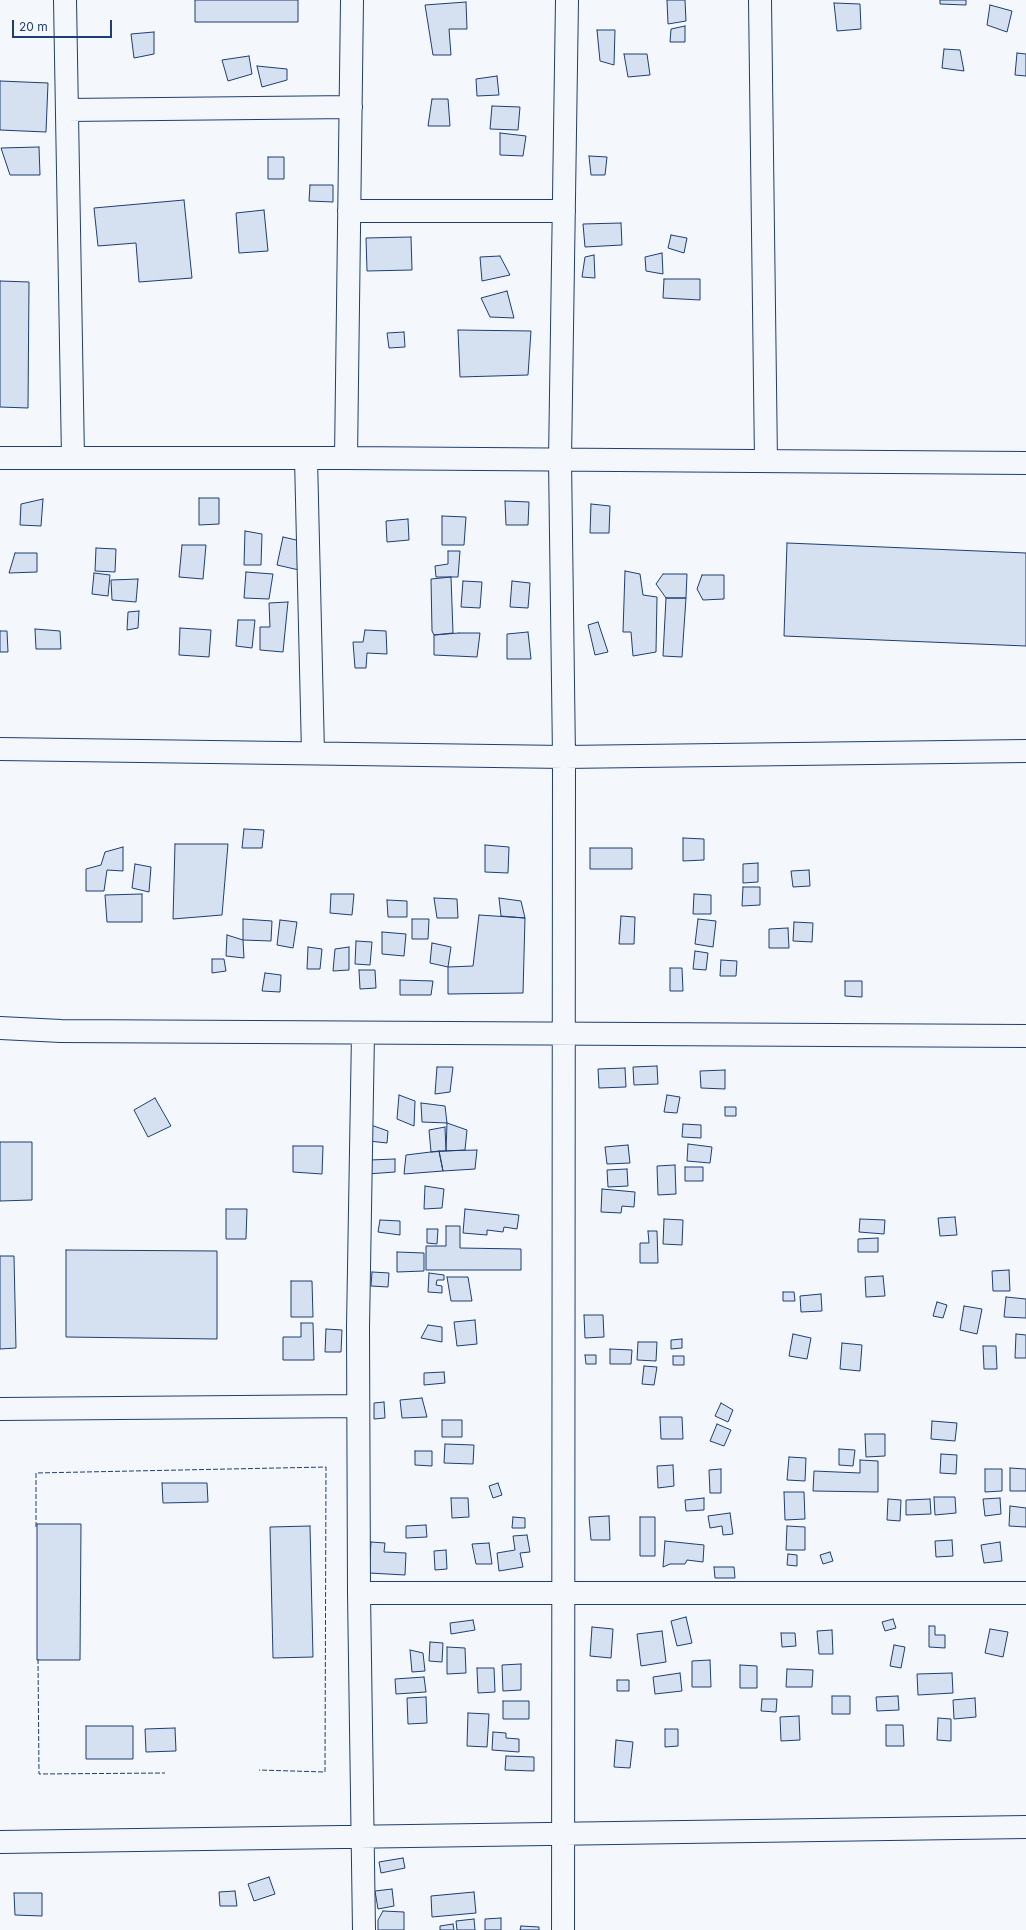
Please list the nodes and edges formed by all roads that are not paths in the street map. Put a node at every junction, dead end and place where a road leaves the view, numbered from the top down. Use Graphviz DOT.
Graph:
graph roads {
  1 [pos="65,0"];
  2 [pos="352,0"];
  3 [pos="567,0"];
  4 [pos="760,0"];
  5 [pos="351,107"];
  6 [pos="67,110"];
  7 [pos="349,211"];
  8 [pos="564,212"];
  9 [pos="0,458"];
  10 [pos="74,458"];
  11 [pos="306,458"];
  12 [pos="346,458"];
  13 [pos="560,460"];
  14 [pos="766,461"];
  15 [pos="1026,463"];
  16 [pos="0,749"];
  17 [pos="1026,751"];
  18 [pos="313,753"];
  19 [pos="564,757"];
  20 [pos="0,1028"];
  21 [pos="363,1033"];
  22 [pos="564,1033"];
  23 [pos="1026,1036"];
  24 [pos="358,1406"];
  25 [pos="0,1409"];
  26 [pos="359,1593"];
  27 [pos="1026,1593"];
  28 [pos="563,1594"];
  29 [pos="1026,1827"];
  30 [pos="563,1833"];
  31 [pos="363,1837"];
  32 [pos="0,1842"];
  33 [pos="364,1930"];
  34 [pos="563,1930"];
  1 -- 6 [label="street"];
  2 -- 5 [label="street"];
  3 -- 8 [label="street"];
  4 -- 14 [label="street"];
  5 -- 6 [label="street"];
  5 -- 7 [label="street"];
  6 -- 10 [label="street"];
  7 -- 8 [label="street"];
  7 -- 12 [label="street"];
  8 -- 13 [label="street"];
  9 -- 10 [label="street"];
  10 -- 11 [label="street"];
  11 -- 12 [label="street"];
  11 -- 18 [label="street"];
  12 -- 13 [label="street"];
  13 -- 14 [label="street"];
  13 -- 19 [label="street"];
  14 -- 15 [label="street"];
  16 -- 18 [label="street"];
  17 -- 19 [label="street"];
  18 -- 19 [label="street"];
  19 -- 22 [label="street"];
  20 -- 21 [label="street"];
  21 -- 22 [label="street"];
  21 -- 24 [label="street"];
  22 -- 23 [label="street"];
  22 -- 28 [label="street"];
  24 -- 25 [label="street"];
  24 -- 26 [label="street"];
  26 -- 28 [label="street"];
  26 -- 31 [label="street"];
  27 -- 28 [label="street"];
  28 -- 30 [label="street"];
  29 -- 30 [label="street"];
  30 -- 31 [label="street"];
  30 -- 34 [label="street"];
  31 -- 32 [label="street"];
  31 -- 33 [label="street"];
}
